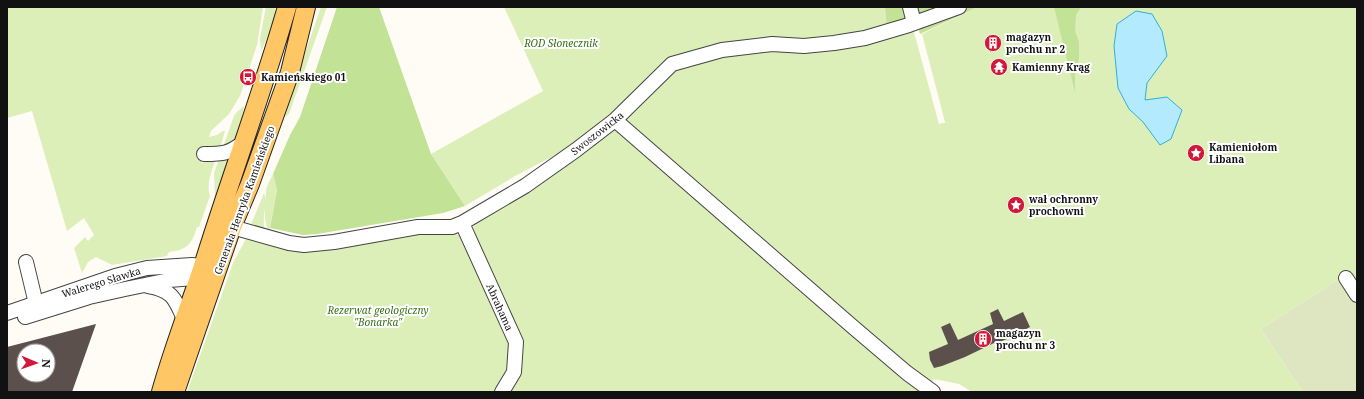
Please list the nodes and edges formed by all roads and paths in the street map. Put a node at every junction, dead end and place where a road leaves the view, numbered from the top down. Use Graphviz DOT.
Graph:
graph roads {
  1 [pos="279,7"];
  2 [pos="287,7"];
  3 [pos="306,7"];
  4 [pos="316,7"];
  5 [pos="910,7"];
  6 [pos="959,7"];
  7 [pos="914,23"];
  8 [pos="282,25"];
  9 [pos="290,72"];
  10 [pos="615,120"];
  11 [pos="244,142"];
  12 [pos="204,154"];
  13 [pos="462,223"];
  14 [pos="232,227"];
  15 [pos="26,262"];
  16 [pos="206,273"];
  17 [pos="1346,278"];
  18 [pos="142,285"];
  19 [pos="1357,295"];
  20 [pos="36,308"];
  21 [pos="7,313"];
  22 [pos="184,319"];
  23 [pos="7,322"];
  24 [pos="161,392"];
  25 [pos="175,392"];
  26 [pos="502,392"];
  27 [pos="933,392"];
  1 -- 8 [label="main road"];
  2 -- 8 [label="main road, Generała Henryka Kamieńskiego"];
  3 -- 9 [label="main road, Generała Henryka Kamieńskiego"];
  4 -- 9 [label="main road"];
  5 -- 7 [label="street"];
  6 -- 7 [label="street, Swoszowicka"];
  7 -- 10 [label="street, Swoszowicka"];
  8 -- 11 [label="main road, Generała Henryka Kamieńskiego"];
  9 -- 14 [label="main road, Generała Henryka Kamieńskiego"];
  10 -- 13 [label="street, Swoszowicka"];
  10 -- 27 [label="street"];
  11 -- 12 [label="street"];
  11 -- 16 [label="main road, Generała Henryka Kamieńskiego"];
  13 -- 14 [label="street, Swoszowicka"];
  13 -- 26 [label="street, Abrahama"];
  14 -- 16 [label="main road, Generała Henryka Kamieńskiego"];
  15 -- 20 [label="street"];
  16 -- 18 [label="street, Walerego Sławka"];
  16 -- 20 [label="street, Walerego Sławka"];
  16 -- 22 [label="main road, Generała Henryka Kamieńskiego"];
  16 -- 25 [label="main road, Generała Henryka Kamieńskiego"];
  17 -- 19 [label="street"];
  18 -- 20 [label="street, Walerego Sławka"];
  18 -- 22 [label="street, Walerego Sławka"];
  20 -- 21 [label="street, Walerego Sławka"];
  20 -- 23 [label="street, Walerego Sławka"];
  22 -- 24 [label="main road, Generała Henryka Kamieńskiego"];
}
